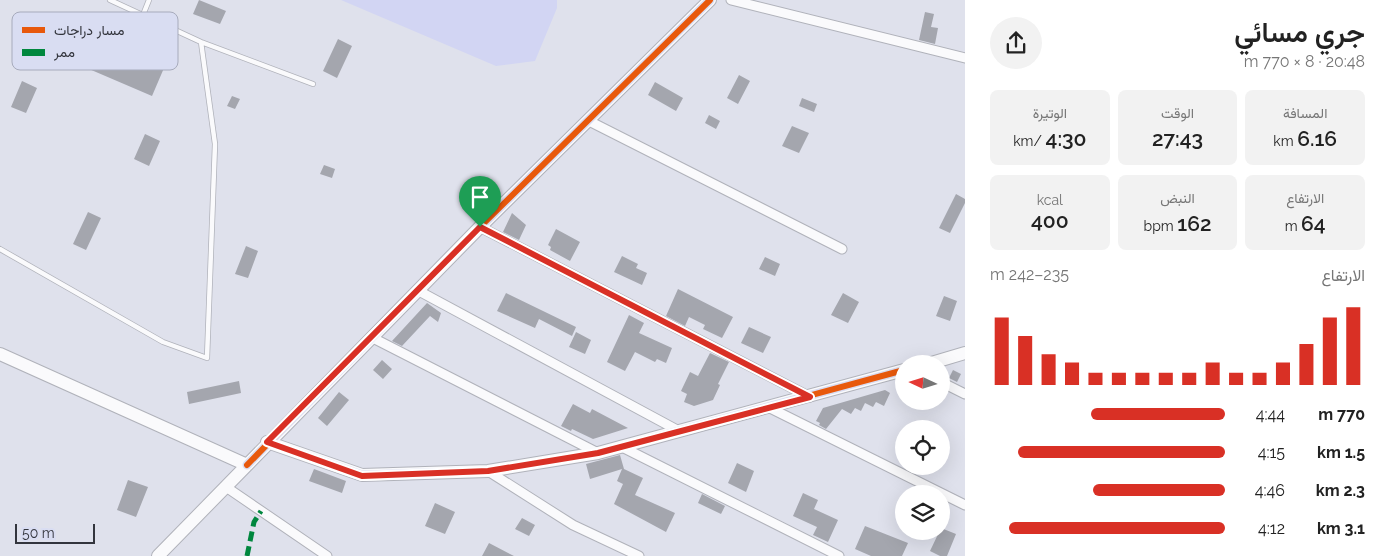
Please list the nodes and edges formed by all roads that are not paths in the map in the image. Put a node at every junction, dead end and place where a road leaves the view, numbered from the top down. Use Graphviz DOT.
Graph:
graph roads {
  1 [pos="110,0"];
  2 [pos="149,0"];
  3 [pos="710,0"];
  4 [pos="731,0"];
  5 [pos="138,12"];
  6 [pos="144,12"];
  7 [pos="178,31"];
  8 [pos="201,42"];
  9 [pos="965,58"];
  10 [pos="313,84"];
  11 [pos="589,121"];
  12 [pos="480,227"];
  13 [pos="0,249"];
  14 [pos="842,249"];
  15 [pos="417,290"];
  16 [pos="371,337"];
  17 [pos="0,354"];
  18 [pos="965,354"];
  19 [pos="950,358"];
  20 [pos="895,373"];
  21 [pos="950,386"];
  22 [pos="965,394"];
  23 [pos="810,397"];
  24 [pos="770,408"];
  25 [pos="679,431"];
  26 [pos="267,442"];
  27 [pos="620,446"];
  28 [pos="598,453"];
  29 [pos="247,465"];
  30 [pos="488,471"];
  31 [pos="226,487"];
  32 [pos="965,505"];
  33 [pos="158,556"];
  34 [pos="326,556"];
  35 [pos="639,556"];
  36 [pos="839,556"];
  1 -- 5 [label="lane"];
  2 -- 6 [label="lane"];
  3 -- 11 [label="street"];
  4 -- 9 [label="street"];
  7 -- 8 [label="lane"];
  8 -- 10 [label="lane"];
  8 -- 13 [label="lane"];
  11 -- 12 [label="street"];
  11 -- 14 [label="street"];
  12 -- 15 [label="street"];
  12 -- 23 [label="street"];
  15 -- 16 [label="street"];
  15 -- 25 [label="street"];
  16 -- 26 [label="street"];
  16 -- 28 [label="street"];
  17 -- 29 [label="street"];
  18 -- 19 [label="street"];
  20 -- 23 [label="street"];
  21 -- 22 [label="street"];
  23 -- 24 [label="street"];
  24 -- 25 [label="street"];
  24 -- 32 [label="street"];
  25 -- 27 [label="street"];
  26 -- 29 [label="street"];
  26 -- 30 [label="street"];
  27 -- 28 [label="street"];
  27 -- 36 [label="street"];
  28 -- 30 [label="street"];
  29 -- 31 [label="street"];
  30 -- 35 [label="street"];
  31 -- 33 [label="street"];
  31 -- 34 [label="street"];
}
